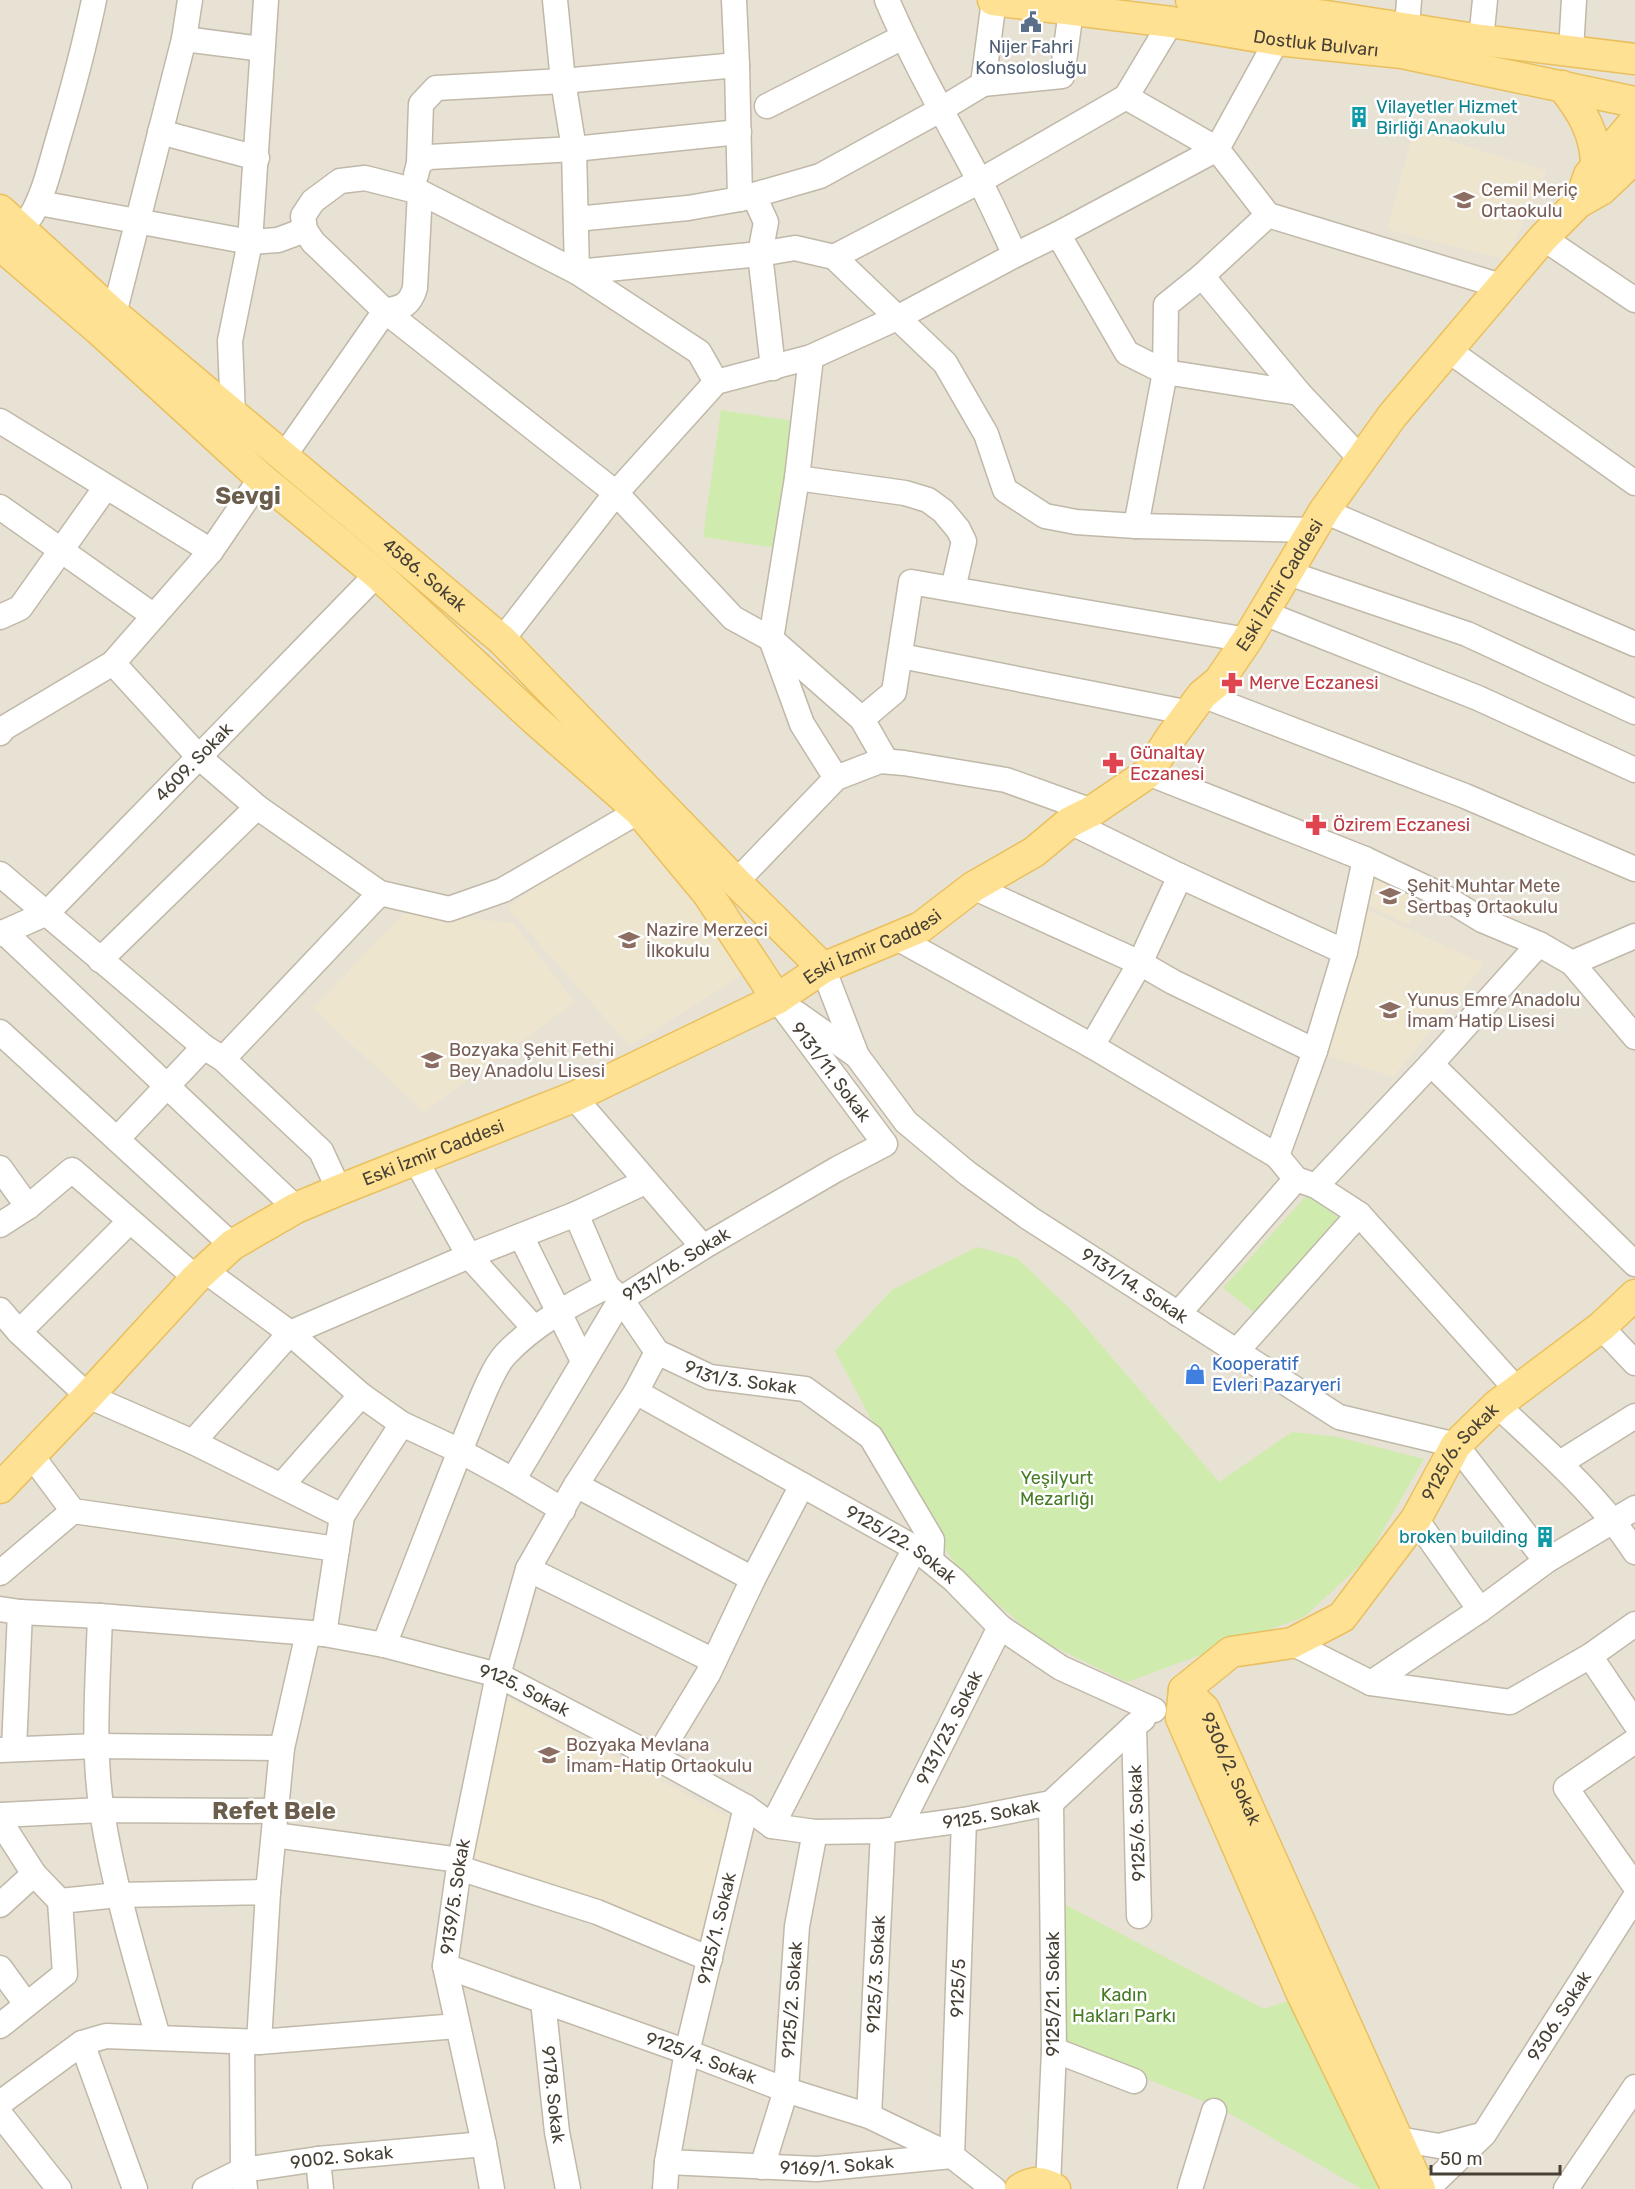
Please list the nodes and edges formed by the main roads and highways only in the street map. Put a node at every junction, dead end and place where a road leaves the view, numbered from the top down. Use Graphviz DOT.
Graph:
graph roads {
  1 [pos="993,0"];
  2 [pos="1191,0"];
  3 [pos="1246,4"];
  4 [pos="1326,8"];
  5 [pos="1408,14"];
  6 [pos="1635,59"];
  7 [pos="1562,86"];
  8 [pos="1635,102"];
  9 [pos="1635,121"];
  10 [pos="1635,158"];
  11 [pos="1596,166"];
  12 [pos="1578,203"];
  13 [pos="0,210"];
  14 [pos="11,238"];
  15 [pos="823,968"];
  16 [pos="777,999"];
  17 [pos="1635,1295"];
  18 [pos="0,1488"];
  19 [pos="1184,1690"];
  20 [pos="1397,2189"];
  21 [pos="1420,2189"];
  1 -- 7 [label="main road, Dostluk Bulvarı"];
  2 -- 3 [label="main road, Dostluk Bulvarı"];
  3 -- 4 [label="main road, Dostluk Bulvarı"];
  4 -- 5 [label="main road, Dostluk Bulvarı"];
  5 -- 6 [label="main road, Dostluk Bulvarı"];
  7 -- 8 [label="main road, Dostluk Bulvarı"];
  7 -- 11 [label="main road"];
  9 -- 11 [label="main road, Eski İzmir Caddesi"];
  10 -- 12 [label="main road, Eski İzmir Caddesi"];
  11 -- 12 [label="main road, Eski İzmir Caddesi"];
  12 -- 15 [label="main road, Eski İzmir Caddesi"];
  13 -- 14 [label="main road, 4586. Sokak"];
  14 -- 15 [label="main road, 4586. Sokak"];
  14 -- 16 [label="main road, 4586. Sokak"];
  15 -- 16 [label="main road, Eski İzmir Caddesi"];
  16 -- 18 [label="main road, Eski İzmir Caddesi"];
  17 -- 19 [label="main road, 9125/6. Sokak"];
  19 -- 20 [label="main road, 9306/2. Sokak"];
  19 -- 21 [label="main road, 9306/2. Sokak"];
}
